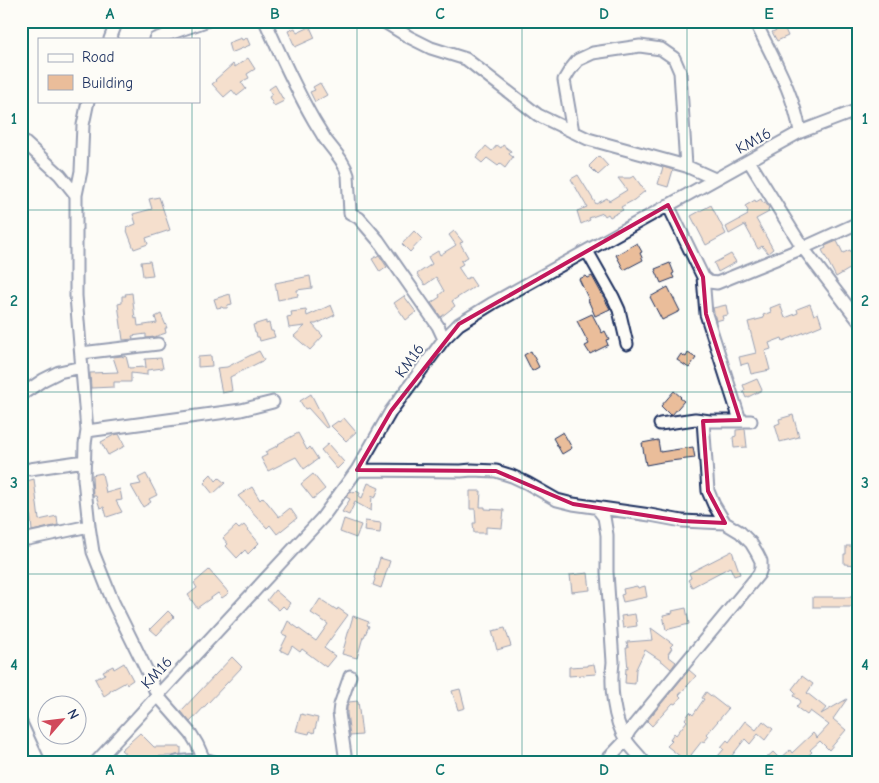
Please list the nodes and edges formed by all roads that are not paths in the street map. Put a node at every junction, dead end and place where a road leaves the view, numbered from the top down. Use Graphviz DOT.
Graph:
graph roads {
  1 [pos="117,21"];
  2 [pos="206,21"];
  3 [pos="266,21"];
  4 [pos="383,21"];
  5 [pos="755,21"];
  6 [pos="110,38"];
  7 [pos="158,38"];
  8 [pos="88,102"];
  9 [pos="858,110"];
  10 [pos="573,132"];
  11 [pos="800,132"];
  12 [pos="21,139"];
  13 [pos="749,161"];
  14 [pos="686,166"];
  15 [pos="82,171"];
  16 [pos="60,175"];
  17 [pos="716,179"];
  18 [pos="76,195"];
  19 [pos="668,206"];
  20 [pos="858,222"];
  21 [pos="803,248"];
  22 [pos="587,251"];
  23 [pos="704,277"];
  24 [pos="858,320"];
  25 [pos="444,339"];
  26 [pos="158,344"];
  27 [pos="627,344"];
  28 [pos="80,353"];
  29 [pos="82,367"];
  30 [pos="21,395"];
  31 [pos="273,402"];
  32 [pos="703,420"];
  33 [pos="660,424"];
  34 [pos="86,430"];
  35 [pos="85,461"];
  36 [pos="30,469"];
  37 [pos="358,470"];
  38 [pos="597,508"];
  39 [pos="725,523"];
  40 [pos="89,526"];
  41 [pos="28,540"];
  42 [pos="350,676"];
  43 [pos="157,695"];
  44 [pos="21,723"];
  45 [pos="626,740"];
  46 [pos="21,752"];
  47 [pos="36,757"];
  48 [pos="207,761"];
  49 [pos="96,762"];
  50 [pos="177,762"];
  51 [pos="346,762"];
  52 [pos="605,762"];
  53 [pos="644,762"];
  1 -- 6 [label="street"];
  2 -- 7 [label="street"];
  3 -- 25 [label="street"];
  4 -- 10 [label="street"];
  5 -- 11 [label="street"];
  8 -- 15 [label="street"];
  9 -- 11 [label="street, KM16"];
  10 -- 14 [label="street"];
  10 -- 14 [label="street"];
  11 -- 13 [label="street, KM16"];
  12 -- 16 [label="street"];
  13 -- 17 [label="street, KM16"];
  13 -- 21 [label="street"];
  14 -- 17 [label="street"];
  15 -- 16 [label="street"];
  15 -- 18 [label="street"];
  16 -- 18 [label="street"];
  17 -- 19 [label="street, KM16"];
  18 -- 28 [label="street"];
  19 -- 22 [label="street, KM16"];
  19 -- 23 [label="street"];
  20 -- 21 [label="street"];
  21 -- 23 [label="street"];
  21 -- 24 [label="street"];
  22 -- 25 [label="street, KM16"];
  22 -- 27 [label="street"];
  23 -- 32 [label="street"];
  25 -- 37 [label="street, KM16"];
  26 -- 28 [label="street"];
  28 -- 29 [label="street"];
  29 -- 30 [label="street"];
  29 -- 34 [label="street"];
  31 -- 34 [label="street"];
  32 -- 33 [label="street"];
  32 -- 39 [label="street"];
  34 -- 35 [label="street"];
  35 -- 36 [label="street"];
  35 -- 40 [label="street"];
  37 -- 38 [label="street"];
  37 -- 43 [label="street, KM16"];
  38 -- 39 [label="street"];
  38 -- 45 [label="street"];
  39 -- 45 [label="street"];
  40 -- 41 [label="street"];
  40 -- 43 [label="street"];
  42 -- 51 [label="street"];
  43 -- 48 [label="street"];
  43 -- 49 [label="street, KM16"];
  44 -- 47 [label="street"];
  45 -- 52 [label="street"];
  45 -- 53 [label="street"];
  46 -- 47 [label="street"];
  48 -- 50 [label="street"];
}
